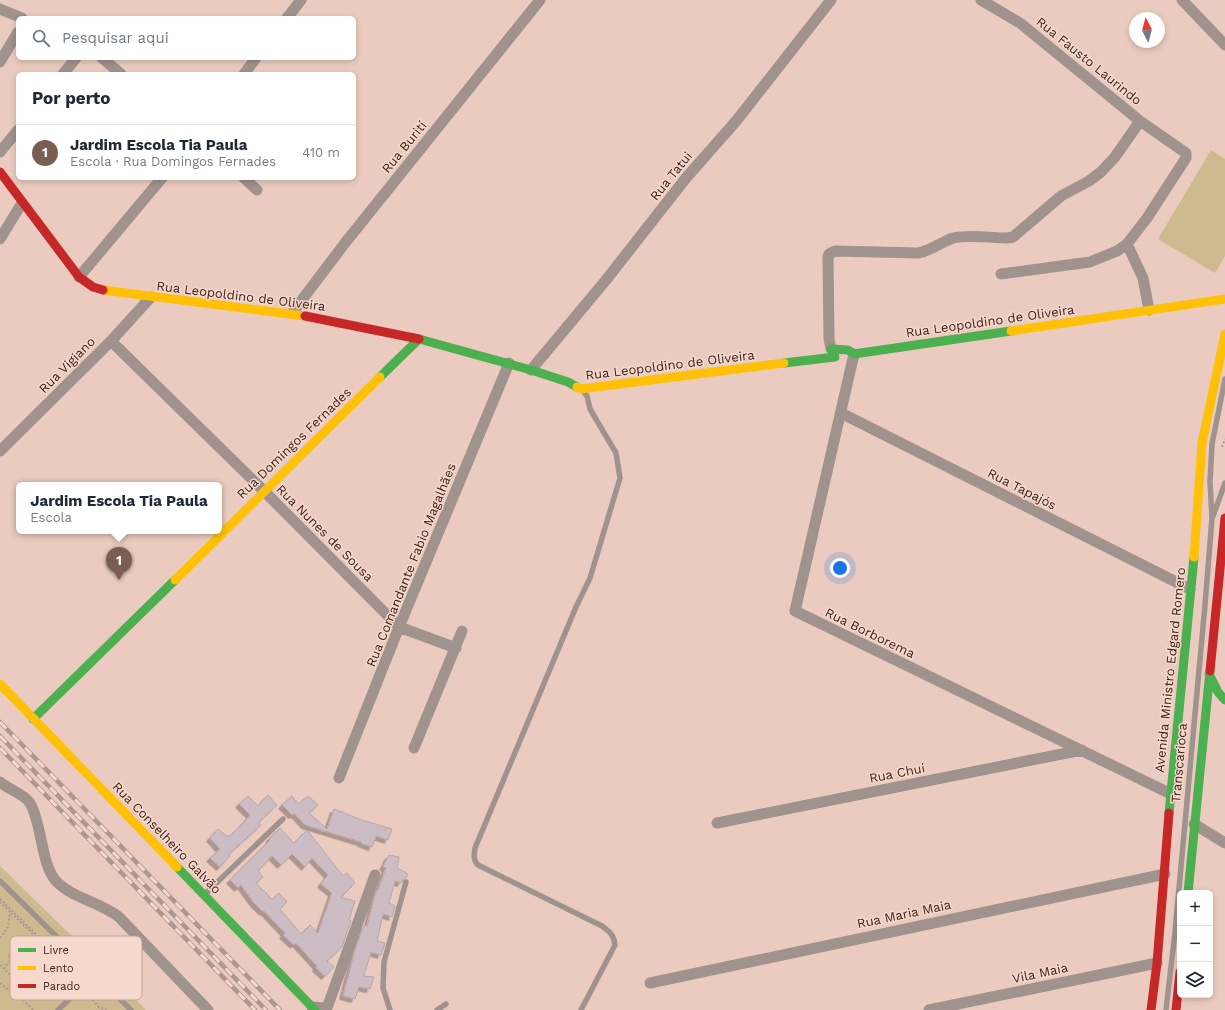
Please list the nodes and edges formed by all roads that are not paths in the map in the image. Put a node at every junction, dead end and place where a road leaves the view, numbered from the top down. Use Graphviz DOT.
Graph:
graph roads {
  1 [pos="301,0"];
  2 [pos="540,0"];
  3 [pos="831,0"];
  4 [pos="981,0"];
  5 [pos="1182,0"];
  6 [pos="0,9"];
  7 [pos="17,16"];
  8 [pos="289,16"];
  9 [pos="16,35"];
  10 [pos="1225,45"];
  11 [pos="74,60"];
  12 [pos="104,60"];
  13 [pos="254,60"];
  14 [pos="0,62"];
  15 [pos="65,72"];
  16 [pos="119,72"];
  17 [pos="246,72"];
  18 [pos="1140,121"];
  19 [pos="16,132"];
  20 [pos="0,152"];
  21 [pos="0,172"];
  22 [pos="160,180"];
  23 [pos="246,180"];
  24 [pos="257,190"];
  25 [pos="22,203"];
  26 [pos="0,239"];
  27 [pos="1127,244"];
  28 [pos="1001,274"];
  29 [pos="79,277"];
  30 [pos="151,297"];
  31 [pos="1225,300"];
  32 [pos="1149,310"];
  33 [pos="292,313"];
  34 [pos="1225,334"];
  35 [pos="419,339"];
  36 [pos="111,341"];
  37 [pos="831,349"];
  38 [pos="854,354"];
  39 [pos="509,363"];
  40 [pos="531,370"];
  41 [pos="1225,379"];
  42 [pos="581,389"];
  43 [pos="841,413"];
  44 [pos="0,451"];
  45 [pos="1225,483"];
  46 [pos="264,491"];
  47 [pos="1212,518"];
  48 [pos="1225,518"];
  49 [pos="222,532"];
  50 [pos="220,534"];
  51 [pos="1190,589"];
  52 [pos="399,627"];
  53 [pos="462,631"];
  54 [pos="456,648"];
  55 [pos="1209,674"];
  56 [pos="0,684"];
  57 [pos="1225,700"];
  58 [pos="33,719"];
  59 [pos="414,748"];
  60 [pos="1082,750"];
  61 [pos="339,778"];
  62 [pos="0,782"];
  63 [pos="1171,794"];
  64 [pos="283,819"];
  65 [pos="717,823"];
  66 [pos="1194,824"];
  67 [pos="1225,843"];
  68 [pos="1164,874"];
  69 [pos="376,875"];
  70 [pos="0,881"];
  71 [pos="406,882"];
  72 [pos="1188,890"];
  73 [pos="204,895"];
  74 [pos="56,936"];
  75 [pos="138,936"];
  76 [pos="142,940"];
  77 [pos="1157,963"];
  78 [pos="650,983"];
  79 [pos="1177,998"];
  80 [pos="68,1000"];
  81 [pos="121,1000"];
  82 [pos="446,1004"];
  83 [pos="314,1008"];
  84 [pos="58,1010"];
  85 [pos="131,1010"];
  86 [pos="208,1010"];
  87 [pos="390,1010"];
  88 [pos="437,1010"];
  89 [pos="581,1010"];
  90 [pos="929,1010"];
  91 [pos="1151,1010"];
  92 [pos="1166,1010"];
  93 [pos="1176,1010"];
  1 -- 8 [label="street"];
  2 -- 33 [label="street, Rua Burití"];
  3 -- 40 [label="street, Rua Tatui"];
  4 -- 18 [label="street, Rua Fausto Laurindo"];
  5 -- 10 [label="street"];
  6 -- 7 [label="street"];
  9 -- 14 [label="street"];
  11 -- 15 [label="street"];
  12 -- 16 [label="street"];
  13 -- 17 [label="street"];
  18 -- 27 [label="street, Rua Fausto Laurindo"];
  18 -- 37 [label="street"];
  19 -- 20 [label="street"];
  21 -- 25 [label="main road, Rua Leopoldino de Oliveira"];
  22 -- 29 [label="street"];
  23 -- 24 [label="street"];
  25 -- 26 [label="street"];
  25 -- 29 [label="main road, Rua Leopoldino de Oliveira"];
  27 -- 28 [label="street"];
  27 -- 32 [label="street"];
  29 -- 30 [label="main road, Rua Leopoldino de Oliveira"];
  30 -- 33 [label="main road, Rua Leopoldino de Oliveira"];
  30 -- 36 [label="street, Rua Vigiano"];
  31 -- 32 [label="main road, Rua Leopoldino de Oliveira"];
  32 -- 38 [label="main road, Rua Leopoldino de Oliveira"];
  33 -- 35 [label="main road, Rua Leopoldino de Oliveira"];
  34 -- 51 [label="main road, Avenida Ministro Edgard Romero"];
  35 -- 39 [label="main road, Rua Leopoldino de Oliveira"];
  35 -- 46 [label="main road, Rua Domingos Fernades"];
  36 -- 44 [label="street, Rua Vigiano"];
  36 -- 46 [label="street, Rua Nunes de Sousa"];
  37 -- 38 [label="main road, Rua Leopoldino de Oliveira"];
  37 -- 42 [label="main road, Rua Leopoldino de Oliveira"];
  38 -- 43 [label="street, Rua Borborema"];
  39 -- 40 [label="main road, Rua Leopoldino de Oliveira"];
  39 -- 52 [label="street, Rua Comandante Fabio Magalhães"];
  40 -- 42 [label="main road, Rua Leopoldino de Oliveira"];
  41 -- 47 [label="lane, Transcarioca"];
  42 -- 89 [label="lane"];
  43 -- 51 [label="street, Rua Tapajós"];
  43 -- 60 [label="street, Rua Borborema"];
  45 -- 47 [label="lane, Transcarioca"];
  46 -- 49 [label="main road, Rua Domingos Fernades"];
  46 -- 52 [label="street, Rua Nunes de Sousa"];
  47 -- 92 [label="lane, Transcarioca"];
  48 -- 55 [label="main road"];
  50 -- 58 [label="main road, Rua Domingos Fernades"];
  51 -- 63 [label="main road, Avenida Ministro Edgard Romero"];
  52 -- 54 [label="street"];
  52 -- 61 [label="street, Rua Comandante Fabio Magalhães"];
  53 -- 54 [label="street"];
  54 -- 59 [label="street"];
  55 -- 57 [label="main road"];
  55 -- 66 [label="main road"];
  56 -- 58 [label="main road, Rua Conselheiro Galvão"];
  58 -- 73 [label="main road, Rua Conselheiro Galvão"];
  60 -- 63 [label="street, Rua Borborema"];
  60 -- 65 [label="street, Rua Chuí"];
  62 -- 75 [label="street"];
  63 -- 68 [label="main road, Avenida Ministro Edgard Romero"];
  64 -- 73 [label="lane"];
  66 -- 67 [label="street"];
  66 -- 72 [label="main road"];
  68 -- 77 [label="main road, Avenida Ministro Edgard Romero"];
  68 -- 78 [label="street, Rua Maria Maia"];
  69 -- 83 [label="street"];
  70 -- 74 [label="lane"];
  71 -- 87 [label="lane"];
  73 -- 83 [label="main road, Rua Conselheiro Galvão"];
  76 -- 86 [label="street"];
  77 -- 90 [label="street, Vila Maia"];
  77 -- 91 [label="main road, Avenida Ministro Edgard Romero"];
  79 -- 93 [label="main road"];
  80 -- 84 [label="lane"];
  81 -- 85 [label="lane"];
  82 -- 88 [label="lane"];
}
